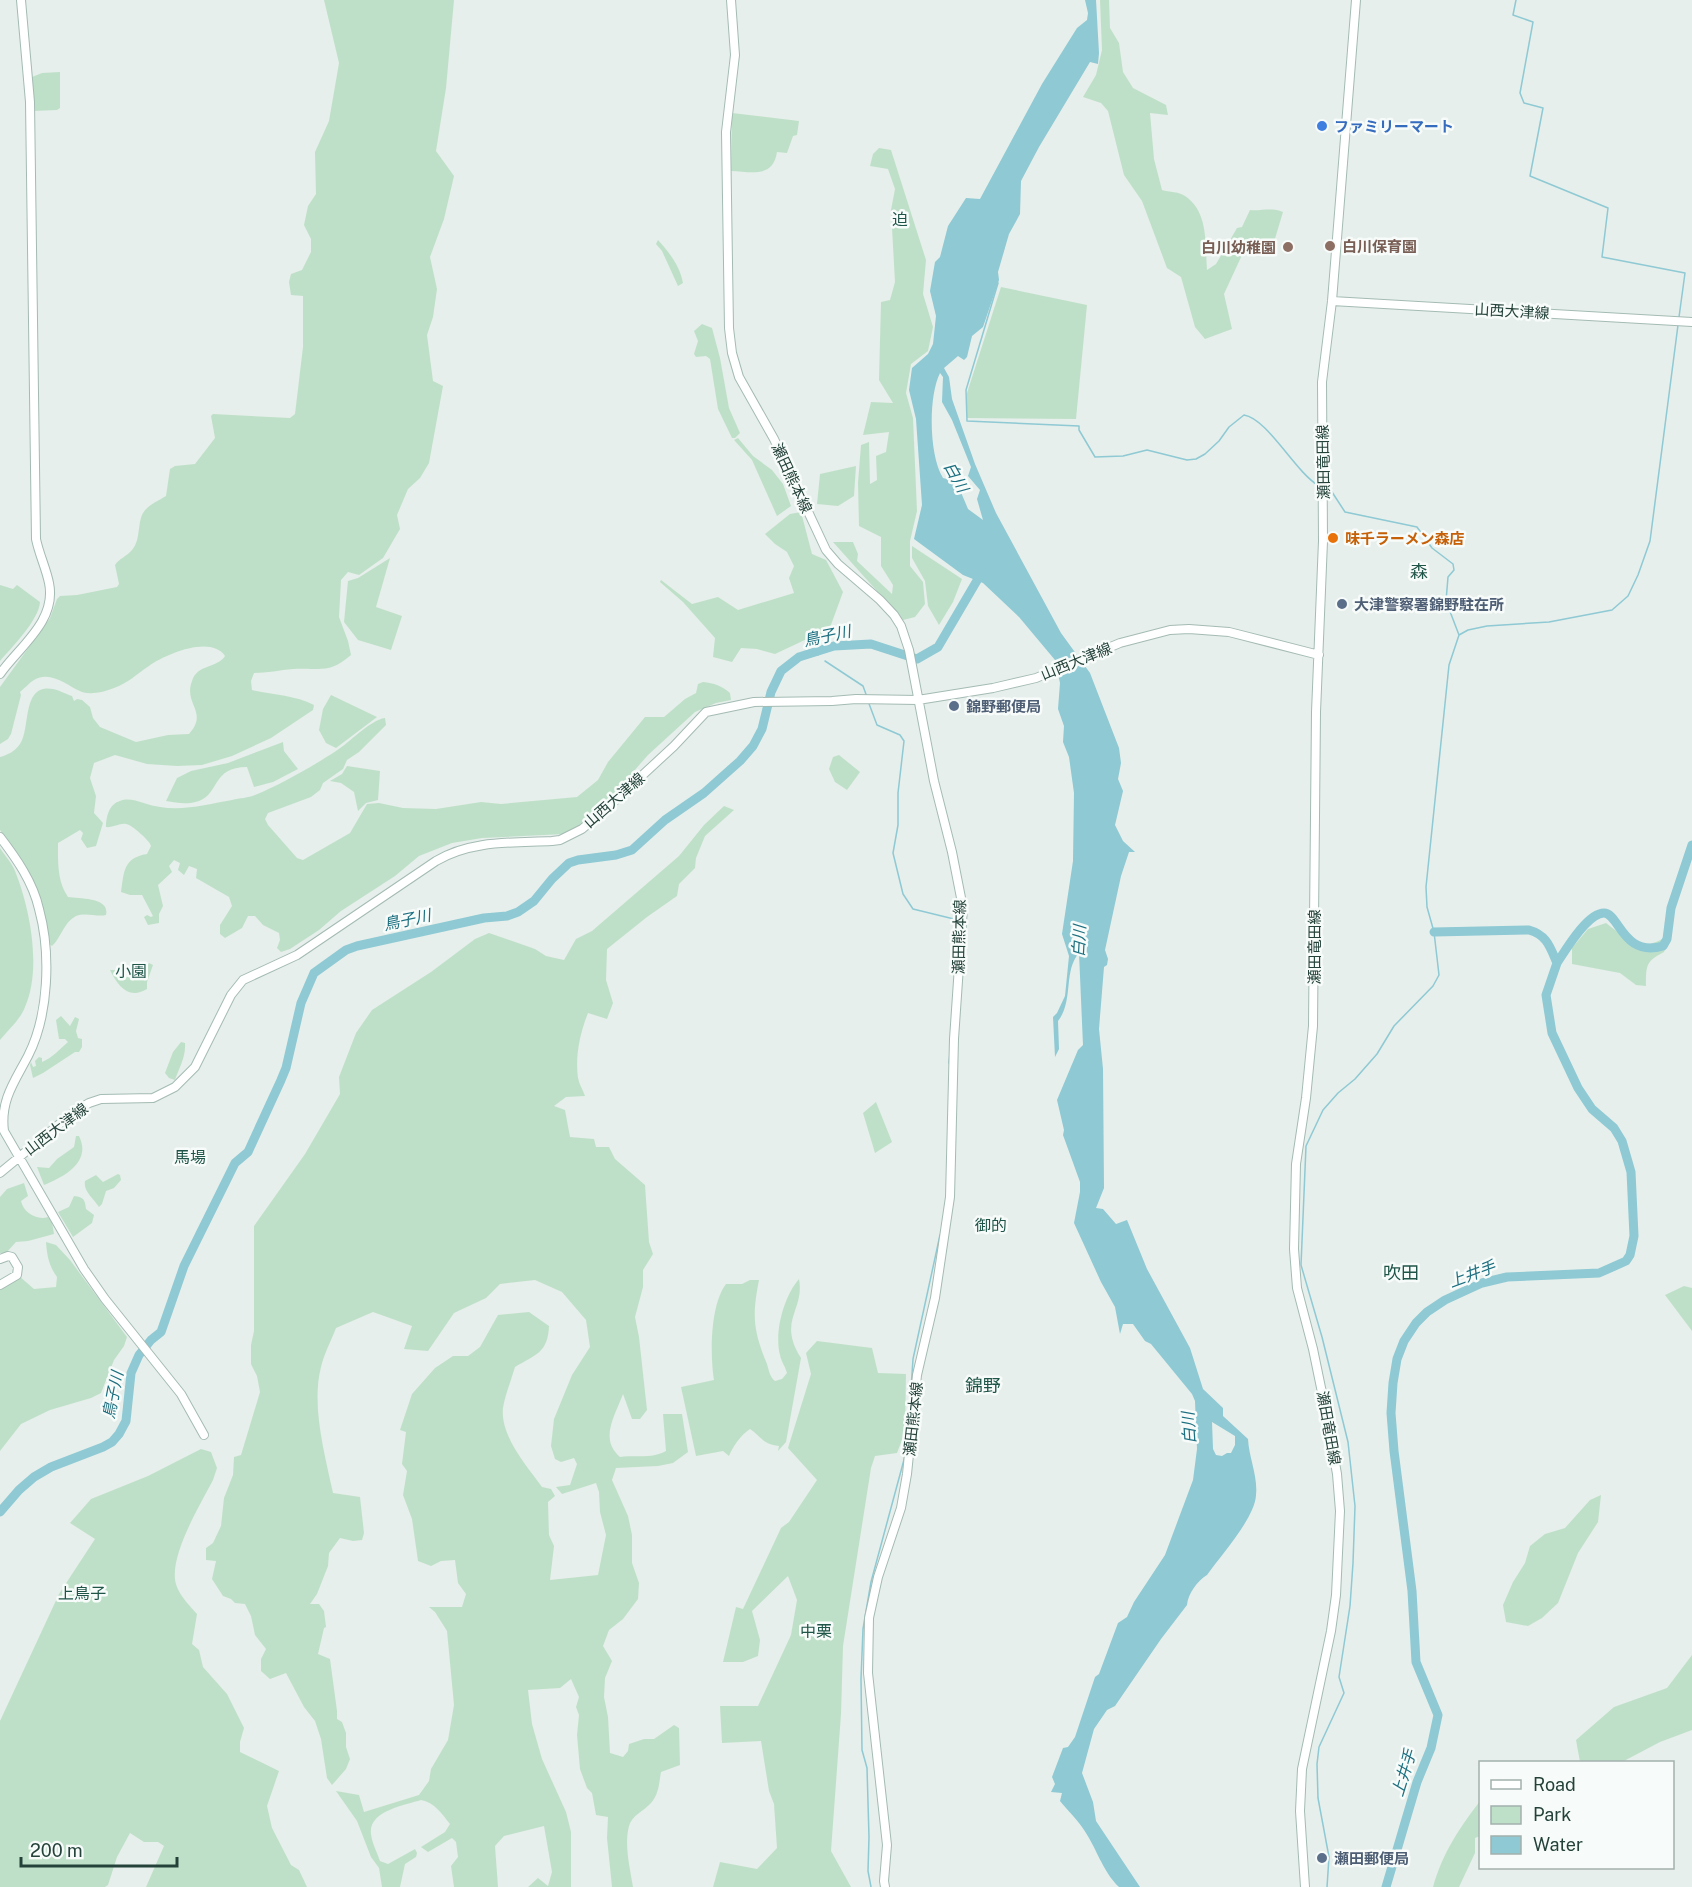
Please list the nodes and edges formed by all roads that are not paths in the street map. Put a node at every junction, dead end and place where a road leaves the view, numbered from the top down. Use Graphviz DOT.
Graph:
graph roads {
  1 [pos="21,0"];
  2 [pos="731,0"];
  3 [pos="1356,0"];
  4 [pos="1332,301"];
  5 [pos="1692,322"];
  6 [pos="1319,655"];
  7 [pos="0,674"];
  8 [pos="918,700"];
  9 [pos="0,837"];
  10 [pos="20,1157"];
  11 [pos="0,1173"];
  12 [pos="0,1259"];
  13 [pos="0,1286"];
  14 [pos="204,1435"];
  15 [pos="885,1887"];
  16 [pos="1305,1887"];
  1 -- 7 [label="main road"];
  2 -- 8 [label="main road, 瀬田熊本線"];
  3 -- 4 [label="main road, 瀬田竜田線"];
  4 -- 5 [label="main road, 山西大津線"];
  4 -- 6 [label="main road, 瀬田竜田線"];
  6 -- 8 [label="main road, 山西大津線"];
  6 -- 16 [label="main road, 瀬田竜田線"];
  8 -- 10 [label="main road, 山西大津線"];
  8 -- 15 [label="main road, 瀬田熊本線"];
  9 -- 10 [label="main road"];
  10 -- 11 [label="main road, 山西大津線"];
  10 -- 14 [label="main road"];
  12 -- 13 [label="main road"];
}
